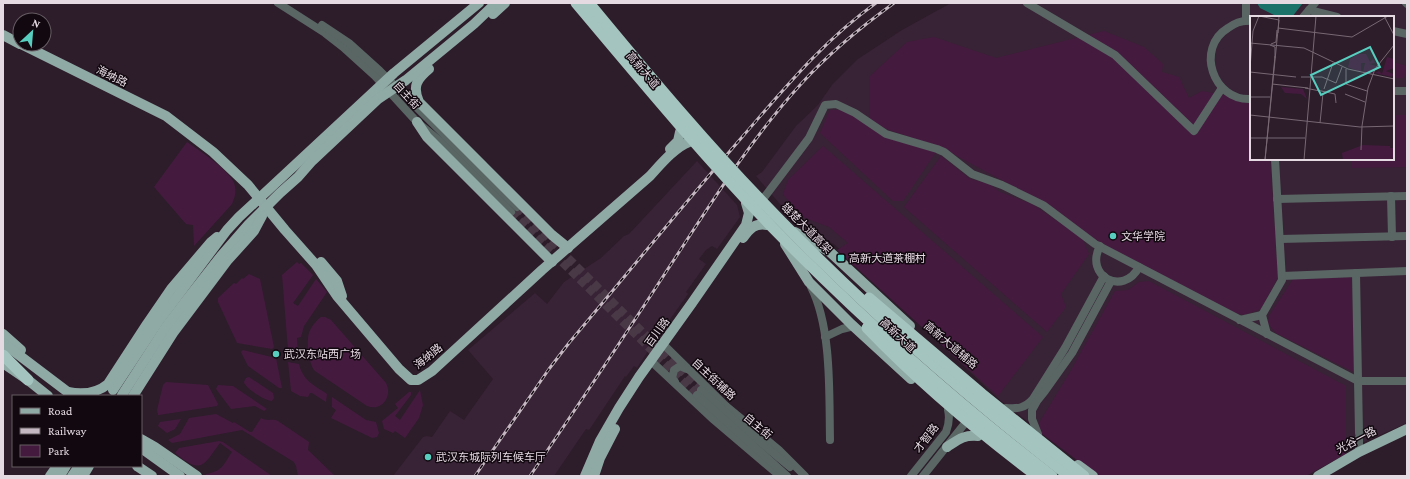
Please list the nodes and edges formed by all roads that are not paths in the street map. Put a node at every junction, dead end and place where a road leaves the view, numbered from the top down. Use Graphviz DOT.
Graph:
graph roads {
  1 [pos="278,3"];
  2 [pos="288,3"];
  3 [pos="479,3"];
  4 [pos="496,3"];
  5 [pos="505,3"];
  6 [pos="572,3"];
  7 [pos="576,3"];
  8 [pos="589,3"];
  9 [pos="595,3"];
  10 [pos="1027,3"];
  11 [pos="1246,3"];
  12 [pos="1315,3"];
  13 [pos="1309,10"];
  14 [pos="1304,16"];
  15 [pos="1333,16"];
  16 [pos="1249,21"];
  17 [pos="1394,31"];
  18 [pos="1407,34"];
  19 [pos="3,35"];
  20 [pos="12,40"];
  21 [pos="624,42"];
  22 [pos="36,52"];
  23 [pos="613,52"];
  24 [pos="384,81"];
  25 [pos="1222,88"];
  26 [pos="392,89"];
  27 [pos="1394,91"];
  28 [pos="1407,91"];
  29 [pos="1250,99"];
  30 [pos="428,111"];
  31 [pos="417,122"];
  32 [pos="680,132"];
  33 [pos="444,135"];
  34 [pos="709,140"];
  35 [pos="689,142"];
  36 [pos="697,151"];
  37 [pos="1275,160"];
  38 [pos="754,188"];
  39 [pos="1391,196"];
  40 [pos="1407,196"];
  41 [pos="262,197"];
  42 [pos="763,199"];
  43 [pos="1277,199"];
  44 [pos="744,201"];
  45 [pos="269,205"];
  46 [pos="767,225"];
  47 [pos="546,229"];
  48 [pos="795,232"];
  49 [pos="1407,236"];
  50 [pos="1392,237"];
  51 [pos="1280,239"];
  52 [pos="532,241"];
  53 [pos="784,242"];
  54 [pos="803,242"];
  55 [pos="566,246"];
  56 [pos="1100,246"];
  57 [pos="549,260"];
  58 [pos="1139,267"];
  59 [pos="1407,271"];
  60 [pos="1356,273"];
  61 [pos="1282,276"];
  62 [pos="1108,278"];
  63 [pos="808,282"];
  64 [pos="831,285"];
  65 [pos="1262,315"];
  66 [pos="1240,320"];
  67 [pos="854,326"];
  68 [pos="3,334"];
  69 [pos="1267,334"];
  70 [pos="825,337"];
  71 [pos="3,344"];
  72 [pos="665,347"];
  73 [pos="3,355"];
  74 [pos="948,360"];
  75 [pos="3,363"];
  76 [pos="653,363"];
  77 [pos="688,369"];
  78 [pos="40,371"];
  79 [pos="28,380"];
  80 [pos="1358,381"];
  81 [pos="1407,381"];
  82 [pos="676,383"];
  83 [pos="113,391"];
  84 [pos="70,394"];
  85 [pos="47,395"];
  86 [pos="134,395"];
  87 [pos="978,399"];
  88 [pos="1006,408"];
  89 [pos="948,410"];
  90 [pos="972,415"];
  91 [pos="964,424"];
  92 [pos="1407,429"];
  93 [pos="142,434"];
  94 [pos="1038,434"];
  95 [pos="1407,435"];
  96 [pos="978,436"];
  97 [pos="142,440"];
  98 [pos="830,440"];
  99 [pos="155,447"];
  100 [pos="947,447"];
  101 [pos="142,449"];
  102 [pos="1359,452"];
  103 [pos="142,458"];
  104 [pos="56,467"];
  105 [pos="65,467"];
  106 [pos="78,467"];
  107 [pos="88,467"];
  108 [pos="138,467"];
  109 [pos="50,476"];
  110 [pos="60,476"];
  111 [pos="72,476"];
  112 [pos="83,476"];
  113 [pos="152,476"];
  114 [pos="169,476"];
  115 [pos="180,476"];
  116 [pos="197,476"];
  117 [pos="585,476"];
  118 [pos="594,476"];
  119 [pos="780,476"];
  120 [pos="788,476"];
  121 [pos="804,476"];
  122 [pos="911,476"];
  123 [pos="923,476"];
  124 [pos="1028,476"];
  125 [pos="1036,476"];
  126 [pos="1048,476"];
  127 [pos="1052,476"];
  128 [pos="1069,476"];
  129 [pos="1073,476"];
  130 [pos="1084,476"];
  131 [pos="1093,476"];
  132 [pos="1318,476"];
  133 [pos="1329,476"];
  1 -- 24 [label="street, 自主街"];
  2 -- 24 [label="street, 自主街"];
  3 -- 24 [label="main road"];
  4 -- 26 [label="main road"];
  5 -- 30 [label="main road"];
  6 -- 23 [label="main road, 高新大道"];
  7 -- 64 [label="highway, bridge"];
  8 -- 54 [label="highway, 雄楚大道高架, bridge"];
  9 -- 21 [label="main road, 高新大道"];
  10 -- 25 [label="street"];
  11 -- 16 [label="street"];
  12 -- 13 [label="street"];
  13 -- 14 [label="street"];
  13 -- 15 [label="street"];
  16 -- 25 [label="street"];
  17 -- 18 [label="street"];
  19 -- 20 [label="main road, 海纳路"];
  21 -- 23 [label="main road"];
  21 -- 34 [label="main road, 高新大道"];
  22 -- 41 [label="main road, 海纳路"];
  23 -- 32 [label="main road, 高新大道"];
  24 -- 26 [label="street, 自主街"];
  24 -- 41 [label="main road"];
  25 -- 29 [label="street"];
  26 -- 31 [label="street, 自主街"];
  26 -- 33 [label="street, 自主街"];
  26 -- 45 [label="main road"];
  27 -- 28 [label="street"];
  30 -- 33 [label="street"];
  30 -- 47 [label="main road"];
  31 -- 33 [label="street, 自主街"];
  31 -- 52 [label="main road"];
  32 -- 35 [label="main road, 高新大道"];
  32 -- 55 [label="main road, 海纳路"];
  35 -- 36 [label="main road, 高新大道"];
  35 -- 55 [label="main road, 海纳路"];
  37 -- 43 [label="street"];
  38 -- 42 [label="main road, 高新大道"];
  39 -- 40 [label="street"];
  39 -- 43 [label="street"];
  39 -- 50 [label="street"];
  41 -- 45 [label="main road, 海纳路"];
  41 -- 83 [label="main road"];
  42 -- 48 [label="main road, 高新大道"];
  42 -- 56 [label="street"];
  43 -- 51 [label="street"];
  44 -- 46 [label="main road, 高新大道"];
  44 -- 72 [label="main road, 百川路"];
  45 -- 57 [label="main road, 海纳路"];
  45 -- 83 [label="main road"];
  45 -- 86 [label="main road"];
  46 -- 53 [label="main road, 高新大道"];
  46 -- 72 [label="main road, 百川路"];
  47 -- 52 [label="main road"];
  47 -- 55 [label="main road"];
  48 -- 74 [label="main road, 高新大道辅路"];
  48 -- 87 [label="main road, 高新大道"];
  49 -- 50 [label="street"];
  50 -- 51 [label="street"];
  51 -- 61 [label="street"];
  52 -- 57 [label="main road"];
  53 -- 63 [label="main road"];
  53 -- 90 [label="main road, 高新大道"];
  54 -- 128 [label="highway, 雄楚大道高架, bridge"];
  54 -- 130 [label="highway, bridge"];
  55 -- 57 [label="main road, 海纳路"];
  56 -- 58 [label="street"];
  56 -- 62 [label="street"];
  58 -- 62 [label="street"];
  58 -- 66 [label="street"];
  59 -- 60 [label="street"];
  60 -- 61 [label="street"];
  60 -- 80 [label="street"];
  61 -- 65 [label="street"];
  62 -- 88 [label="street"];
  62 -- 94 [label="street"];
  63 -- 67 [label="main road"];
  63 -- 70 [label="street"];
  64 -- 125 [label="highway, bridge"];
  64 -- 127 [label="highway, bridge"];
  65 -- 66 [label="street"];
  65 -- 69 [label="street"];
  66 -- 69 [label="street"];
  67 -- 70 [label="street"];
  67 -- 89 [label="main road"];
  68 -- 78 [label="main road"];
  69 -- 80 [label="street"];
  70 -- 98 [label="street"];
  71 -- 78 [label="main road"];
  72 -- 76 [label="main road, 百川路"];
  72 -- 77 [label="street, 自主街辅路"];
  73 -- 79 [label="highway"];
  74 -- 87 [label="main road"];
  74 -- 88 [label="main road, 高新大道辅路"];
  75 -- 79 [label="main road"];
  76 -- 82 [label="street"];
  76 -- 117 [label="main road, 百川路"];
  76 -- 118 [label="main road, 百川路"];
  77 -- 82 [label="street"];
  77 -- 121 [label="street, 自主街辅路"];
  78 -- 84 [label="main road"];
  79 -- 85 [label="main road"];
  80 -- 81 [label="street"];
  80 -- 102 [label="street"];
  82 -- 119 [label="street"];
  83 -- 84 [label="main road"];
  87 -- 129 [label="main road, 高新大道"];
  88 -- 94 [label="main road, 高新大道辅路"];
  89 -- 91 [label="main road"];
  89 -- 122 [label="street, 才智路"];
  90 -- 91 [label="street, 才智路"];
  90 -- 126 [label="main road, 高新大道"];
  91 -- 96 [label="main road"];
  91 -- 100 [label="street, 才智路"];
  92 -- 102 [label="main road, 光谷一路"];
  93 -- 99 [label="main road"];
  94 -- 131 [label="main road, 高新大道辅路"];
  95 -- 133 [label="main road, 光谷一路"];
  96 -- 100 [label="main road"];
  96 -- 124 [label="main road"];
  97 -- 99 [label="main road"];
  99 -- 116 [label="main road"];
  100 -- 123 [label="street, 才智路"];
  101 -- 115 [label="main road"];
  102 -- 132 [label="main road, 光谷一路"];
  103 -- 114 [label="main road"];
  104 -- 109 [label="main road"];
  105 -- 110 [label="main road"];
  106 -- 111 [label="main road"];
  107 -- 112 [label="main road"];
  108 -- 113 [label="main road"];
  120 -- 121 [label="street, 自主街"];
}
